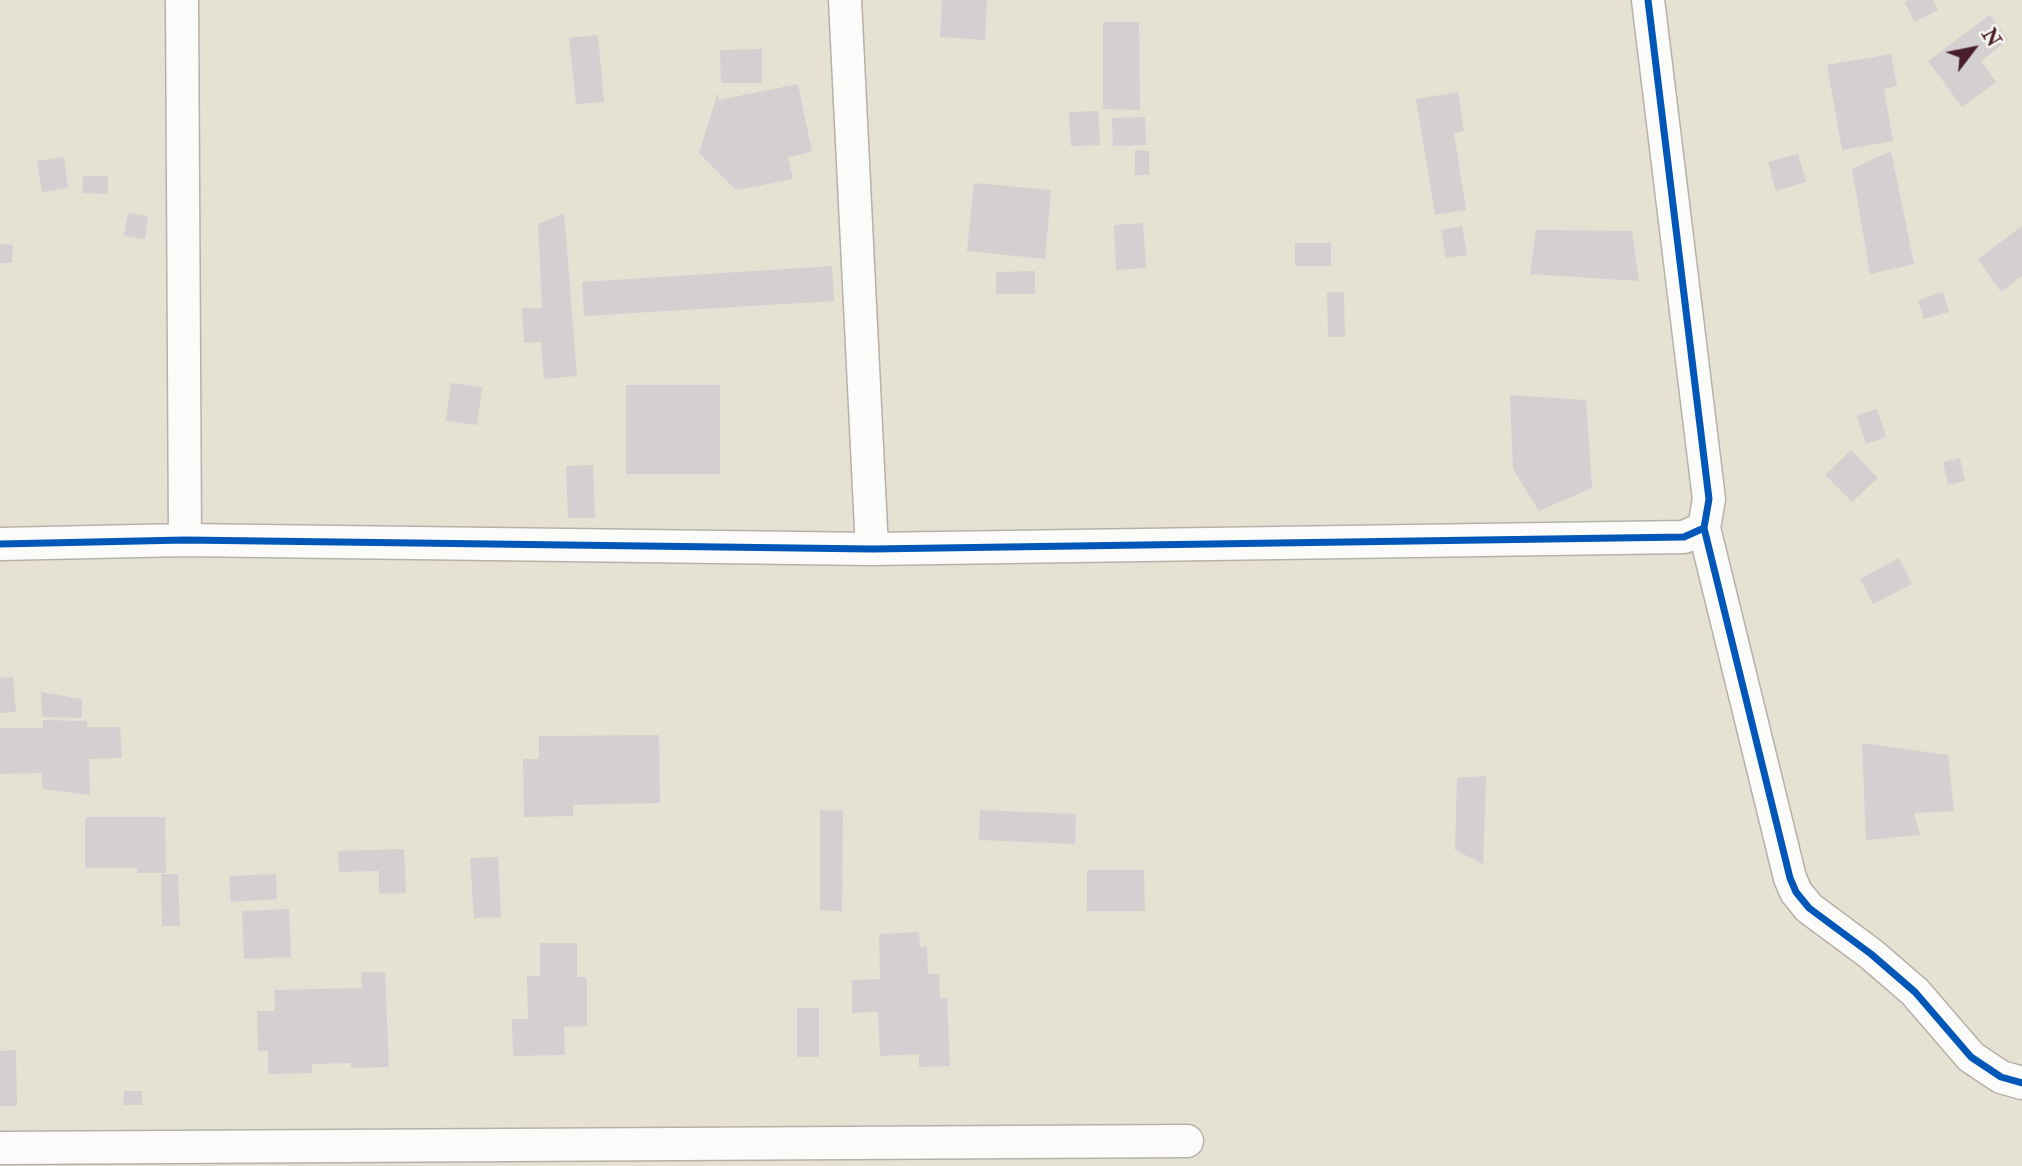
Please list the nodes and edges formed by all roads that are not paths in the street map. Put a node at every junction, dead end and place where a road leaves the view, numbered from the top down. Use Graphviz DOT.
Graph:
graph roads {
  1 [pos="183,0"];
  2 [pos="845,0"];
  3 [pos="1648,0"];
  4 [pos="1704,528"];
  5 [pos="185,540"];
  6 [pos="0,544"];
  7 [pos="872,549"];
  8 [pos="2022,1083"];
  9 [pos="1186,1141"];
  10 [pos="0,1148"];
  1 -- 5 [label="street"];
  2 -- 7 [label="street"];
  3 -- 4 [label="street"];
  4 -- 7 [label="street"];
  4 -- 8 [label="street"];
  5 -- 6 [label="street"];
  5 -- 7 [label="street"];
  9 -- 10 [label="street"];
}
